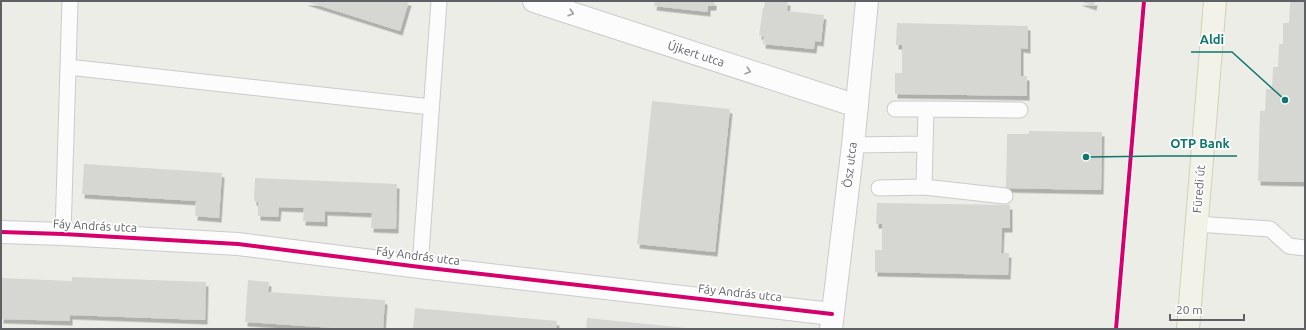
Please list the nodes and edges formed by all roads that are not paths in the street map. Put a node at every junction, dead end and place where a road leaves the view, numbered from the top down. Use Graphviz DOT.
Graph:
graph roads {
  1 [pos="70,1"];
  2 [pos="439,1"];
  3 [pos="534,1"];
  4 [pos="867,1"];
  5 [pos="1215,1"];
  6 [pos="68,67"];
  7 [pos="857,106"];
  8 [pos="432,107"];
  9 [pos="895,109"];
  10 [pos="926,109"];
  11 [pos="1020,110"];
  12 [pos="925,144"];
  13 [pos="853,145"];
  14 [pos="924,187"];
  15 [pos="879,188"];
  16 [pos="1005,196"];
  17 [pos="1196,224"];
  18 [pos="1,232"];
  19 [pos="63,234"];
  20 [pos="1305,248"];
  21 [pos="420,267"];
  22 [pos="832,321"];
  23 [pos="1188,329"];
  1 -- 6 [label="lane"];
  2 -- 8 [label="lane"];
  3 -- 7 [label="street, Újkert utca, one-way"];
  4 -- 7 [label="street, Ösz utca"];
  5 -- 17 [label="main road, Füredi út"];
  6 -- 8 [label="lane"];
  6 -- 19 [label="lane"];
  7 -- 13 [label="street, Ösz utca"];
  8 -- 21 [label="lane"];
  9 -- 10 [label="lane"];
  10 -- 11 [label="lane"];
  10 -- 12 [label="lane"];
  12 -- 13 [label="lane"];
  12 -- 14 [label="lane"];
  13 -- 22 [label="street, Ösz utca"];
  14 -- 15 [label="lane"];
  14 -- 16 [label="lane"];
  17 -- 20 [label="lane"];
  17 -- 23 [label="main road, Füredi út"];
  18 -- 19 [label="street, Fáy András utca"];
  19 -- 21 [label="street, Fáy András utca"];
  21 -- 22 [label="street, Fáy András utca"];
}
